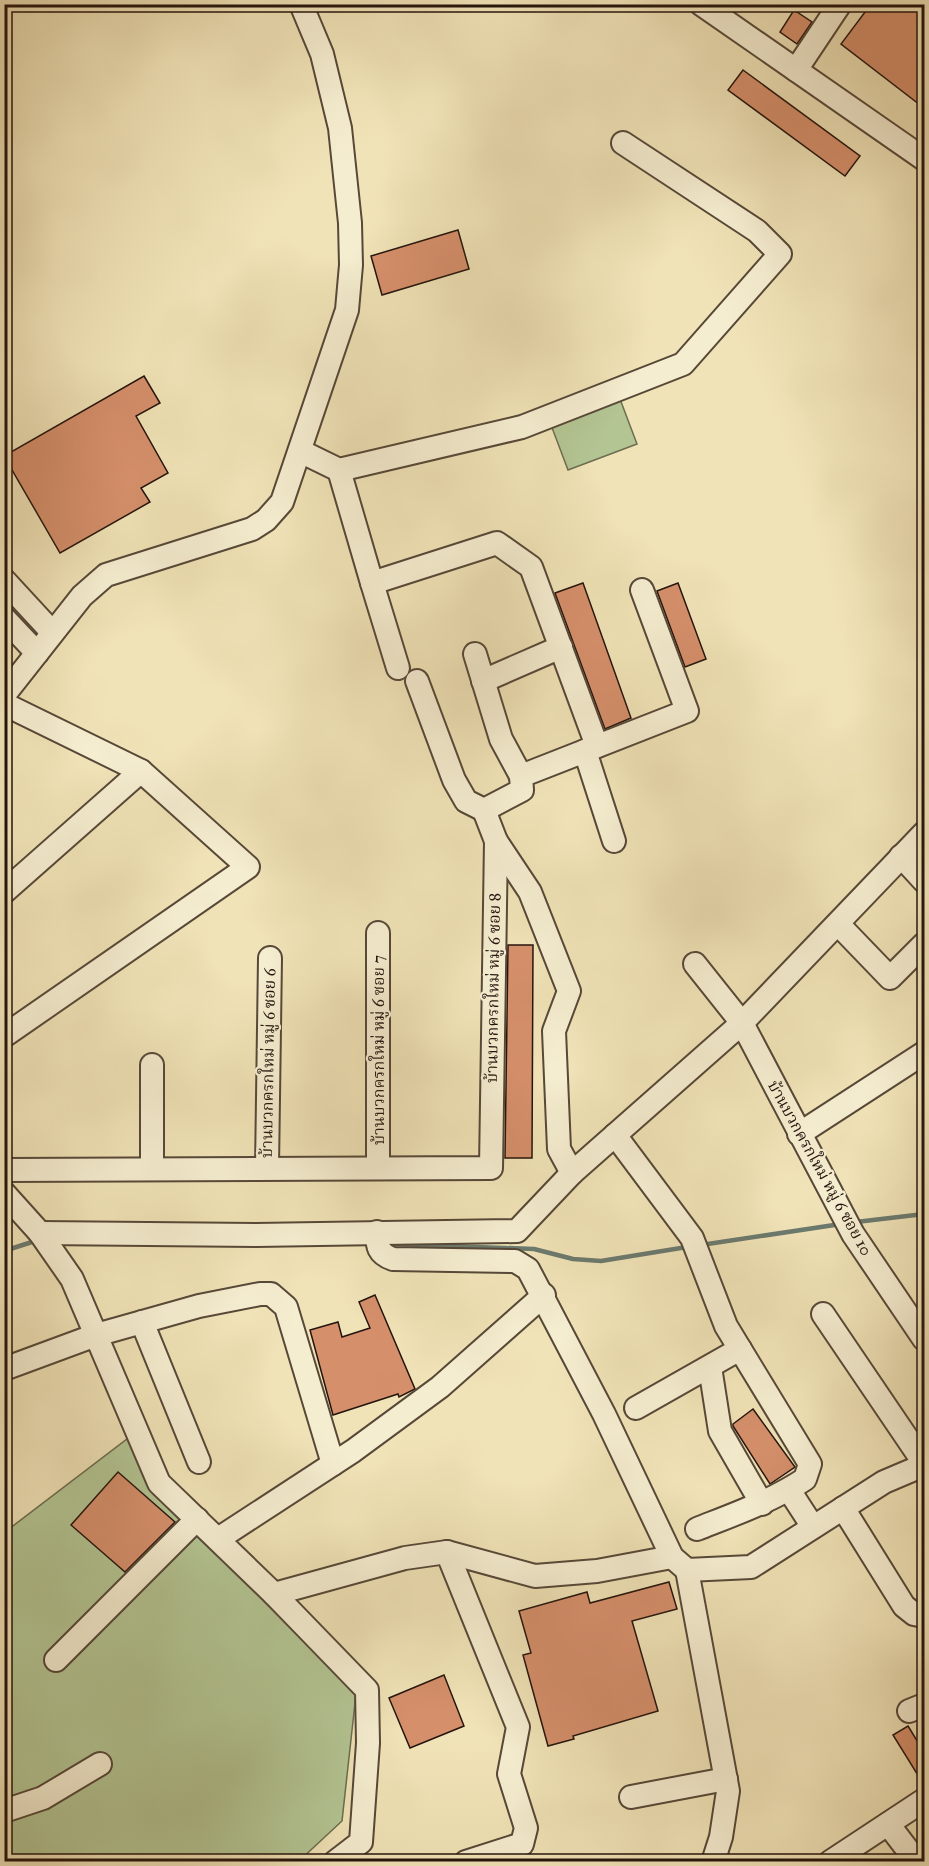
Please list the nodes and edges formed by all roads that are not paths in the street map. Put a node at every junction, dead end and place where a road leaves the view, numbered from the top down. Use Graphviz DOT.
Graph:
graph roads {
  1 [pos="301,4"];
  2 [pos="701,4"];
  3 [pos="840,4"];
  4 [pos="796,70"];
  5 [pos="623,143"];
  6 [pos="924,159"];
  7 [pos="300,451"];
  8 [pos="339,470"];
  9 [pos="4,580"];
  10 [pos="372,583"];
  11 [pos="642,590"];
  12 [pos="4,618"];
  13 [pos="52,632"];
  14 [pos="561,647"];
  15 [pos="37,653"];
  16 [pos="475,654"];
  17 [pos="398,668"];
  18 [pos="417,681"];
  19 [pos="483,681"];
  20 [pos="4,694"];
  21 [pos="4,704"];
  22 [pos="591,748"];
  23 [pos="141,771"];
  24 [pos="521,776"];
  25 [pos="484,810"];
  26 [pos="924,833"];
  27 [pos="496,841"];
  28 [pos="614,841"];
  29 [pos="901,856"];
  30 [pos="924,881"];
  31 [pos="4,892"];
  32 [pos="838,924"];
  33 [pos="378,933"];
  34 [pos="924,944"];
  35 [pos="270,958"];
  36 [pos="695,964"];
  37 [pos="742,1023"];
  38 [pos="4,1036"];
  39 [pos="924,1053"];
  40 [pos="152,1065"];
  41 [pos="799,1134"];
  42 [pos="615,1135"];
  43 [pos="378,1167"];
  44 [pos="152,1168"];
  45 [pos="267,1168"];
  46 [pos="4,1170"];
  47 [pos="572,1173"];
  48 [pos="4,1193"];
  49 [pos="377,1232"];
  50 [pos="40,1233"];
  51 [pos="544,1295"];
  52 [pos="823,1314"];
  53 [pos="142,1322"];
  54 [pos="96,1335"];
  55 [pos="924,1339"];
  56 [pos="740,1349"];
  57 [pos="710,1367"];
  58 [pos="4,1369"];
  59 [pos="636,1408"];
  60 [pos="199,1462"];
  61 [pos="333,1464"];
  62 [pos="924,1464"];
  63 [pos="789,1490"];
  64 [pos="762,1504"];
  65 [pos="843,1508"];
  66 [pos="197,1519"];
  67 [pos="813,1527"];
  68 [pos="697,1529"];
  69 [pos="218,1539"];
  70 [pos="447,1552"];
  71 [pos="679,1564"];
  72 [pos="274,1594"];
  73 [pos="924,1616"];
  74 [pos="56,1660"];
  75 [pos="100,1764"];
  76 [pos="726,1779"];
  77 [pos="631,1797"];
  78 [pos="924,1800"];
  79 [pos="4,1811"];
  80 [pos="888,1824"];
  81 [pos="335,1862"];
  82 [pos="466,1862"];
  83 [pos="713,1862"];
  84 [pos="830,1862"];
  85 [pos="917,1862"];
  1 -- 7 [label="street"];
  2 -- 4 [label="street"];
  3 -- 4 [label="street"];
  4 -- 6 [label="street"];
  5 -- 8 [label="street"];
  7 -- 8 [label="street"];
  7 -- 13 [label="street"];
  8 -- 10 [label="street"];
  9 -- 13 [label="street"];
  10 -- 14 [label="street"];
  10 -- 17 [label="street"];
  11 -- 22 [label="street"];
  12 -- 15 [label="street"];
  13 -- 15 [label="street"];
  14 -- 19 [label="street"];
  14 -- 22 [label="street"];
  15 -- 20 [label="street"];
  16 -- 19 [label="street"];
  18 -- 25 [label="street"];
  19 -- 24 [label="street"];
  21 -- 23 [label="street"];
  22 -- 24 [label="street"];
  22 -- 28 [label="street"];
  23 -- 31 [label="street"];
  23 -- 38 [label="street"];
  24 -- 25 [label="street"];
  25 -- 27 [label="street, บ้านบวกครกใหม่ หมู่ 6 ซอย 8"];
  26 -- 29 [label="street"];
  27 -- 43 [label="street, บ้านบวกครกใหม่ หมู่ 6 ซอย 8"];
  27 -- 47 [label="street"];
  29 -- 30 [label="street"];
  29 -- 32 [label="street"];
  32 -- 34 [label="street"];
  32 -- 37 [label="street"];
  33 -- 43 [label="street, บ้านบวกครกใหม่ หมู่ 6 ซอย 7"];
  35 -- 45 [label="street, บ้านบวกครกใหม่ หมู่ 6 ซอย 6"];
  36 -- 37 [label="street, บ้านบวกครกใหม่ หมู่ 6 ซอย 10"];
  37 -- 41 [label="street, บ้านบวกครกใหม่ หมู่ 6 ซอย 10"];
  37 -- 42 [label="street"];
  39 -- 41 [label="street"];
  40 -- 44 [label="street"];
  41 -- 55 [label="street, บ้านบวกครกใหม่ หมู่ 6 ซอย 10"];
  42 -- 47 [label="street"];
  42 -- 56 [label="street"];
  43 -- 45 [label="street"];
  44 -- 45 [label="street"];
  44 -- 46 [label="street"];
  47 -- 49 [label="street"];
  48 -- 50 [label="street"];
  49 -- 50 [label="street"];
  49 -- 51 [label="street"];
  50 -- 54 [label="street"];
  51 -- 61 [label="street"];
  51 -- 71 [label="street"];
  52 -- 62 [label="street"];
  53 -- 54 [label="street"];
  53 -- 60 [label="street"];
  53 -- 61 [label="street"];
  54 -- 58 [label="street"];
  54 -- 66 [label="street"];
  56 -- 57 [label="street"];
  56 -- 63 [label="street"];
  57 -- 59 [label="street"];
  57 -- 64 [label="street"];
  61 -- 69 [label="street"];
  62 -- 65 [label="street"];
  63 -- 64 [label="street"];
  63 -- 67 [label="street"];
  64 -- 68 [label="street"];
  65 -- 67 [label="street"];
  65 -- 73 [label="street"];
  66 -- 69 [label="street"];
  66 -- 74 [label="street"];
  67 -- 71 [label="street"];
  69 -- 72 [label="street"];
  70 -- 71 [label="street"];
  70 -- 72 [label="street"];
  70 -- 82 [label="street"];
  71 -- 76 [label="street"];
  72 -- 81 [label="street"];
  75 -- 79 [label="street"];
  76 -- 77 [label="street"];
  76 -- 83 [label="street"];
  78 -- 80 [label="street"];
  80 -- 84 [label="street"];
  80 -- 85 [label="street"];
}
